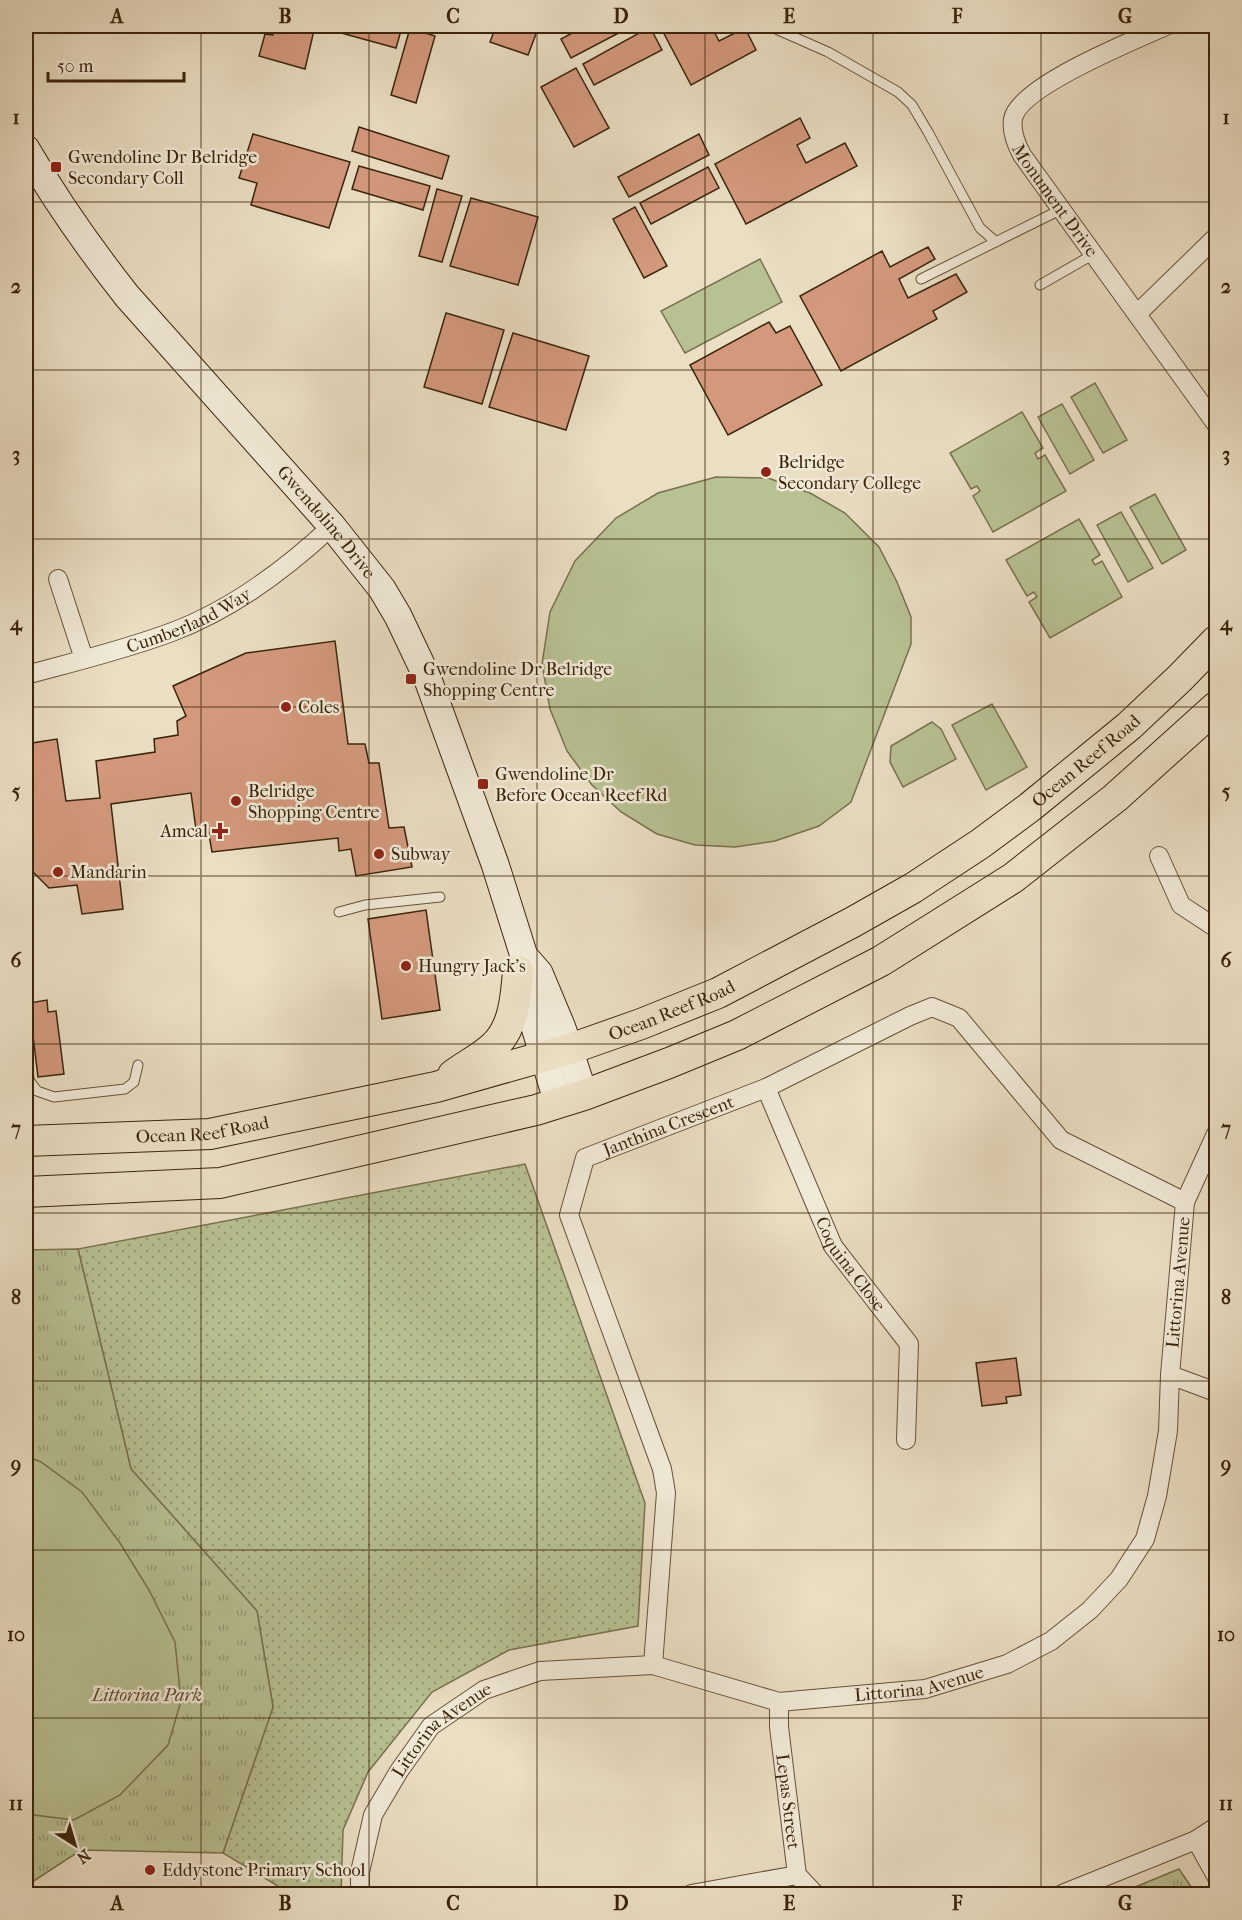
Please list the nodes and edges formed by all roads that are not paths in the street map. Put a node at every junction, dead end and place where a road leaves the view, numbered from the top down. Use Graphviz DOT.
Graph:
graph roads {
  1 [pos="769,26"];
  2 [pos="1166,26"];
  3 [pos="26,149"];
  4 [pos="1062,209"];
  5 [pos="1214,239"];
  6 [pos="996,242"];
  7 [pos="1095,254"];
  8 [pos="921,279"];
  9 [pos="1040,285"];
  10 [pos="1138,313"];
  11 [pos="1216,424"];
  12 [pos="332,526"];
  13 [pos="58,579"];
  14 [pos="1216,641"];
  15 [pos="84,659"];
  16 [pos="26,675"];
  17 [pos="1216,707"];
  18 [pos="1159,856"];
  19 [pos="440,897"];
  20 [pos="339,912"];
  21 [pos="1216,928"];
  22 [pos="521,964"];
  23 [pos="26,1036"];
  24 [pos="557,1053"];
  25 [pos="138,1065"];
  26 [pos="436,1087"];
  27 [pos="766,1088"];
  28 [pos="571,1099"];
  29 [pos="1216,1134"];
  30 [pos="26,1141"];
  31 [pos="26,1192"];
  32 [pos="1185,1202"];
  33 [pos="1170,1375"];
  34 [pos="1216,1392"];
  35 [pos="906,1440"];
  36 [pos="654,1665"];
  37 [pos="779,1702"];
  38 [pos="1216,1827"];
  39 [pos="1196,1840"];
  40 [pos="797,1875"];
  41 [pos="1216,1876"];
  42 [pos="360,1894"];
  43 [pos="691,1894"];
  44 [pos="815,1894"];
  45 [pos="1062,1894"];
  1 -- 6 [label="lane"];
  2 -- 4 [label="street, Monument Drive"];
  3 -- 12 [label="street, Gwendoline Drive"];
  4 -- 6 [label="lane"];
  4 -- 7 [label="street, Monument Drive"];
  5 -- 10 [label="street"];
  6 -- 8 [label="lane"];
  7 -- 9 [label="lane"];
  7 -- 10 [label="street, Monument Drive"];
  10 -- 11 [label="street, Monument Drive"];
  12 -- 15 [label="street, Cumberland Way"];
  12 -- 22 [label="street, Gwendoline Drive"];
  13 -- 15 [label="street"];
  14 -- 24 [label="main road, Ocean Reef Road"];
  15 -- 16 [label="street, Cumberland Way"];
  17 -- 28 [label="main road"];
  18 -- 21 [label="street"];
  19 -- 20 [label="lane"];
  22 -- 24 [label="street, Gwendoline Drive"];
  22 -- 26 [label="main road"];
  23 -- 25 [label="lane"];
  24 -- 26 [label="main road, Ocean Reef Road"];
  24 -- 28 [label="street, Gwendoline Drive"];
  26 -- 30 [label="main road, Ocean Reef Road"];
  27 -- 32 [label="street, Janthina Crescent"];
  27 -- 35 [label="street, Coquina Close"];
  27 -- 36 [label="street, Janthina Crescent"];
  28 -- 31 [label="main road"];
  29 -- 32 [label="street, Littorina Avenue"];
  32 -- 33 [label="street, Littorina Avenue"];
  33 -- 34 [label="street"];
  33 -- 37 [label="street, Littorina Avenue"];
  36 -- 37 [label="street, Littorina Avenue"];
  36 -- 42 [label="street, Littorina Avenue"];
  37 -- 40 [label="street, Lepas Street"];
  38 -- 39 [label="street"];
  39 -- 41 [label="street"];
  39 -- 45 [label="street"];
  40 -- 43 [label="street"];
  40 -- 44 [label="street, Lepas Street"];
}
